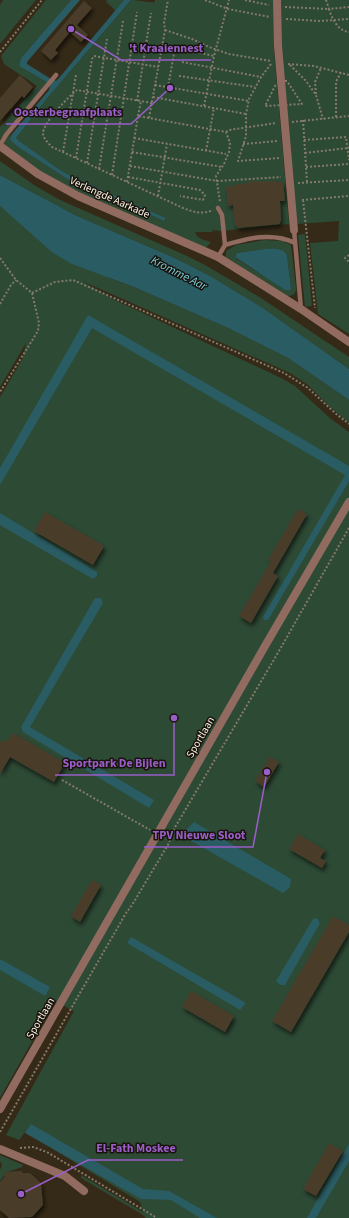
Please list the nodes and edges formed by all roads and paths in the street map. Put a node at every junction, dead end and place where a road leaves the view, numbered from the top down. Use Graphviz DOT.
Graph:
graph roads {
  1 [pos="42,0"];
  2 [pos="168,0"];
  3 [pos="229,0"];
  4 [pos="246,0"];
  5 [pos="326,0"];
  6 [pos="278,3"];
  7 [pos="349,7"];
  8 [pos="329,9"];
  9 [pos="137,12"];
  10 [pos="151,13"];
  11 [pos="123,21"];
  12 [pos="165,30"];
  13 [pos="349,32"];
  14 [pos="107,39"];
  15 [pos="162,45"];
  16 [pos="184,49"];
  17 [pos="215,49"];
  18 [pos="0,52"];
  19 [pos="214,56"];
  20 [pos="104,58"];
  21 [pos="116,60"];
  22 [pos="130,62"];
  23 [pos="182,62"];
  24 [pos="280,63"];
  25 [pos="289,64"];
  26 [pos="143,65"];
  27 [pos="158,67"];
  28 [pos="211,67"];
  29 [pos="321,68"];
  30 [pos="341,72"];
  31 [pos="56,75"];
  32 [pos="76,75"];
  33 [pos="349,75"];
  34 [pos="179,76"];
  35 [pos="261,76"];
  36 [pos="209,81"];
  37 [pos="155,85"];
  38 [pos="168,87"];
  39 [pos="255,88"];
  40 [pos="86,91"];
  41 [pos="74,92"];
  42 [pos="98,93"];
  43 [pos="207,94"];
  44 [pos="316,95"];
  45 [pos="110,96"];
  46 [pos="153,97"];
  47 [pos="124,98"];
  48 [pos="139,101"];
  49 [pos="249,101"];
  50 [pos="152,103"];
  51 [pos="204,106"];
  52 [pos="214,108"];
  53 [pos="246,114"];
  54 [pos="138,116"];
  55 [pos="336,117"];
  56 [pos="149,118"];
  57 [pos="323,119"];
  58 [pos="303,120"];
  59 [pos="210,129"];
  60 [pos="134,138"];
  61 [pos="304,140"];
  62 [pos="286,141"];
  63 [pos="167,144"];
  64 [pos="243,144"];
  65 [pos="0,145"];
  66 [pos="348,148"];
  67 [pos="206,151"];
  68 [pos="63,152"];
  69 [pos="132,152"];
  70 [pos="305,153"];
  71 [pos="226,154"];
  72 [pos="165,157"];
  73 [pos="76,158"];
  74 [pos="287,158"];
  75 [pos="349,160"];
  76 [pos="87,163"];
  77 [pos="349,164"];
  78 [pos="130,166"];
  79 [pos="222,167"];
  80 [pos="306,167"];
  81 [pos="98,169"];
  82 [pos="162,171"];
  83 [pos="112,175"];
  84 [pos="128,177"];
  85 [pos="289,180"];
  86 [pos="349,180"];
  87 [pos="217,181"];
  88 [pos="127,182"];
  89 [pos="307,182"];
  90 [pos="160,183"];
  91 [pos="180,196"];
  92 [pos="349,196"];
  93 [pos="158,197"];
  94 [pos="304,200"];
  95 [pos="290,201"];
  96 [pos="218,208"];
  97 [pos="294,230"];
  98 [pos="295,243"];
  99 [pos="225,245"];
  100 [pos="349,254"];
  101 [pos="218,257"];
  102 [pos="0,258"];
  103 [pos="349,262"];
  104 [pos="16,280"];
  105 [pos="32,293"];
  106 [pos="0,304"];
  107 [pos="301,309"];
  108 [pos="316,319"];
  109 [pos="349,342"];
  110 [pos="0,392"];
  111 [pos="349,424"];
  112 [pos="349,502"];
  113 [pos="349,528"];
  114 [pos="62,780"];
  115 [pos="158,834"];
  116 [pos="0,1109"];
  117 [pos="0,1132"];
  118 [pos="0,1149"];
  119 [pos="10,1153"];
  120 [pos="84,1191"];
  121 [pos="157,1218"];
  1 -- 18 [label="path"];
  2 -- 12 [label="path"];
  3 -- 17 [label="path"];
  4 -- 6 [label="path"];
  5 -- 8 [label="path"];
  6 -- 8 [label="path"];
  6 -- 24 [label="street"];
  7 -- 8 [label="path"];
  8 -- 13 [label="path"];
  9 -- 22 [label="path"];
  10 -- 26 [label="path"];
  11 -- 21 [label="path"];
  12 -- 15 [label="path"];
  12 -- 17 [label="path"];
  14 -- 20 [label="path"];
  15 -- 27 [label="path"];
  15 -- 38 [label="path"];
  16 -- 19 [label="path"];
  17 -- 19 [label="path"];
  17 -- 35 [label="path"];
  19 -- 28 [label="path"];
  20 -- 21 [label="path"];
  20 -- 40 [label="path"];
  20 -- 42 [label="path"];
  21 -- 22 [label="path"];
  21 -- 45 [label="path"];
  22 -- 26 [label="path"];
  22 -- 47 [label="path"];
  23 -- 28 [label="path"];
  24 -- 25 [label="path"];
  24 -- 62 [label="street"];
  25 -- 29 [label="path"];
  25 -- 44 [label="path"];
  26 -- 27 [label="path"];
  26 -- 48 [label="path"];
  27 -- 37 [label="path"];
  28 -- 35 [label="path"];
  28 -- 36 [label="path"];
  29 -- 30 [label="path"];
  29 -- 44 [label="path"];
  30 -- 33 [label="path"];
  30 -- 55 [label="path"];
  31 -- 65 [label="lane, Verlengde Aarkade"];
  32 -- 41 [label="path"];
  34 -- 36 [label="path"];
  35 -- 39 [label="path"];
  36 -- 39 [label="path"];
  36 -- 43 [label="path"];
  37 -- 38 [label="path"];
  37 -- 46 [label="path"];
  38 -- 43 [label="path"];
  39 -- 49 [label="path"];
  40 -- 41 [label="path"];
  40 -- 42 [label="path"];
  40 -- 73 [label="path"];
  41 -- 68 [label="path"];
  41 -- 68 [label="path"];
  42 -- 45 [label="path"];
  42 -- 76 [label="path"];
  43 -- 49 [label="path"];
  43 -- 51 [label="path"];
  44 -- 57 [label="path"];
  45 -- 47 [label="path"];
  45 -- 81 [label="path"];
  46 -- 50 [label="path"];
  46 -- 51 [label="path"];
  47 -- 48 [label="path"];
  47 -- 83 [label="path"];
  48 -- 50 [label="path"];
  48 -- 54 [label="path"];
  49 -- 53 [label="path"];
  50 -- 56 [label="path"];
  51 -- 52 [label="path"];
  52 -- 53 [label="path"];
  52 -- 59 [label="path"];
  53 -- 64 [label="path"];
  54 -- 56 [label="path"];
  54 -- 60 [label="path"];
  56 -- 59 [label="path"];
  58 -- 61 [label="path"];
  59 -- 67 [label="path"];
  59 -- 79 [label="path"];
  60 -- 63 [label="path"];
  60 -- 69 [label="path"];
  61 -- 66 [label="path"];
  61 -- 70 [label="path"];
  62 -- 64 [label="path"];
  62 -- 74 [label="street"];
  63 -- 67 [label="path"];
  63 -- 72 [label="path"];
  64 -- 74 [label="path"];
  65 -- 101 [label="street, Verlengde Aarkade"];
  66 -- 70 [label="path"];
  66 -- 75 [label="path"];
  67 -- 71 [label="path"];
  68 -- 73 [label="path"];
  69 -- 72 [label="path"];
  69 -- 78 [label="path"];
  70 -- 80 [label="path"];
  72 -- 79 [label="path"];
  72 -- 82 [label="path"];
  73 -- 76 [label="path"];
  74 -- 85 [label="street"];
  76 -- 81 [label="path"];
  77 -- 80 [label="path"];
  78 -- 82 [label="path"];
  78 -- 84 [label="path"];
  79 -- 87 [label="path"];
  80 -- 89 [label="path"];
  81 -- 83 [label="path"];
  82 -- 87 [label="path"];
  82 -- 90 [label="path"];
  83 -- 88 [label="path"];
  84 -- 88 [label="path"];
  84 -- 90 [label="path"];
  85 -- 87 [label="path"];
  85 -- 89 [label="path"];
  85 -- 95 [label="street"];
  86 -- 89 [label="path"];
  87 -- 96 [label="path"];
  88 -- 93 [label="path"];
  90 -- 91 [label="path"];
  90 -- 93 [label="path"];
  92 -- 94 [label="path"];
  93 -- 96 [label="path"];
  94 -- 95 [label="path"];
  94 -- 108 [label="path"];
  95 -- 97 [label="street"];
  96 -- 99 [label="lane"];
  97 -- 98 [label="lane"];
  98 -- 99 [label="lane"];
  98 -- 107 [label="lane"];
  99 -- 101 [label="lane"];
  100 -- 103 [label="path"];
  101 -- 107 [label="street, Verlengde Aarkade"];
  102 -- 104 [label="path"];
  104 -- 105 [label="path"];
  104 -- 106 [label="path"];
  105 -- 110 [label="path"];
  105 -- 111 [label="path"];
  107 -- 108 [label="street, Verlengde Aarkade"];
  108 -- 109 [label="street, Verlengde Aarkade"];
  112 -- 115 [label="street, Sportlaan"];
  113 -- 117 [label="path, Sportlaan"];
  114 -- 115 [label="path"];
  115 -- 116 [label="street, Sportlaan"];
  118 -- 119 [label="street"];
  119 -- 120 [label="street"];
  119 -- 121 [label="path"];
}
